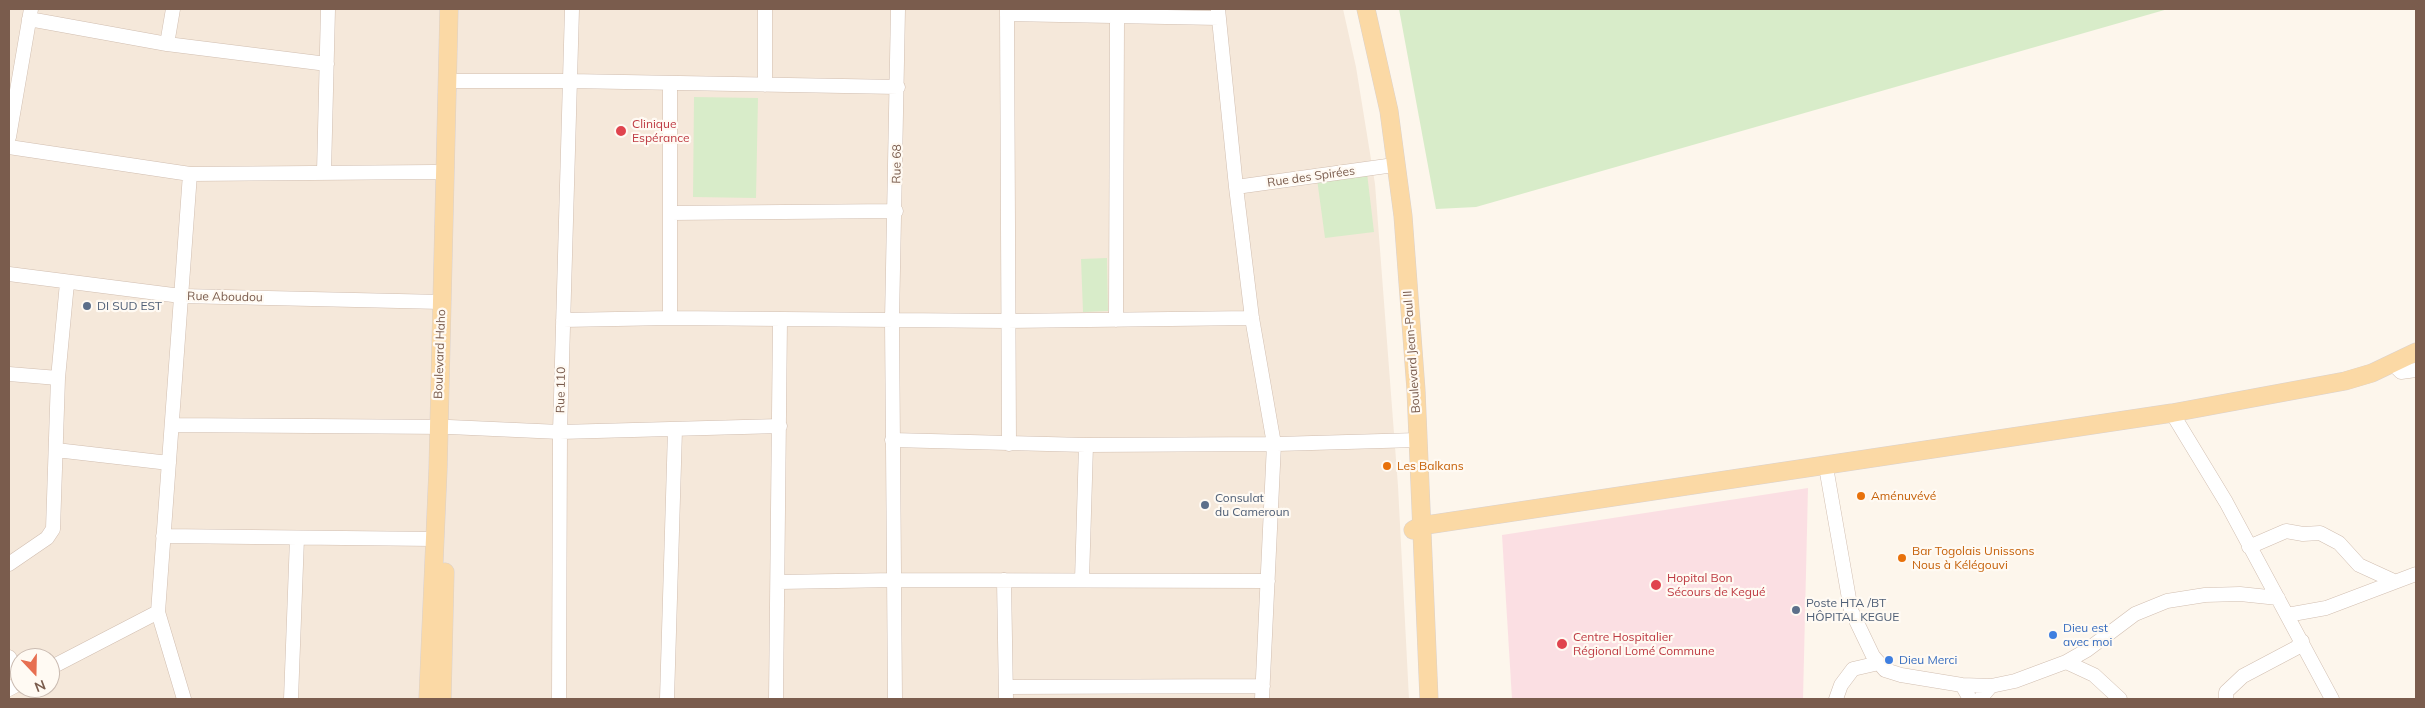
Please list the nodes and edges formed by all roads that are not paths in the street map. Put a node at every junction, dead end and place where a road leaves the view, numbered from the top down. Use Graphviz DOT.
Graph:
graph roads {
  1 [pos="173,9"];
  2 [pos="328,9"];
  3 [pos="449,9"];
  4 [pos="459,9"];
  5 [pos="572,9"];
  6 [pos="765,9"];
  7 [pos="898,9"];
  8 [pos="1357,9"];
  9 [pos="1366,9"];
  10 [pos="1007,11"];
  11 [pos="30,14"];
  12 [pos="1219,14"];
  13 [pos="1117,17"];
  14 [pos="167,44"];
  15 [pos="327,64"];
  16 [pos="453,81"];
  17 [pos="570,81"];
  18 [pos="670,83"];
  19 [pos="764,85"];
  20 [pos="898,86"];
  21 [pos="9,137"];
  22 [pos="9,147"];
  23 [pos="1386,166"];
  24 [pos="324,172"];
  25 [pos="446,173"];
  26 [pos="190,174"];
  27 [pos="1236,187"];
  28 [pos="896,211"];
  29 [pos="670,212"];
  30 [pos="9,274"];
  31 [pos="67,283"];
  32 [pos="181,296"];
  33 [pos="442,302"];
  34 [pos="670,318"];
  35 [pos="1252,318"];
  36 [pos="563,320"];
  37 [pos="780,320"];
  38 [pos="892,320"];
  39 [pos="1116,320"];
  40 [pos="1009,321"];
  41 [pos="2416,352"];
  42 [pos="2393,364"];
  43 [pos="2416,370"];
  44 [pos="9,374"];
  45 [pos="58,378"];
  46 [pos="2172,413"];
  47 [pos="172,426"];
  48 [pos="780,426"];
  49 [pos="444,427"];
  50 [pos="675,430"];
  51 [pos="560,432"];
  52 [pos="892,440"];
  53 [pos="1414,440"];
  54 [pos="1009,444"];
  55 [pos="1274,444"];
  56 [pos="1086,445"];
  57 [pos="56,450"];
  58 [pos="169,463"];
  59 [pos="1826,467"];
  60 [pos="1417,528"];
  61 [pos="163,536"];
  62 [pos="297,538"];
  63 [pos="434,539"];
  64 [pos="2249,547"];
  65 [pos="9,564"];
  66 [pos="2416,574"];
  67 [pos="895,580"];
  68 [pos="1004,580"];
  69 [pos="1082,580"];
  70 [pos="1268,580"];
  71 [pos="2394,581"];
  72 [pos="779,582"];
  73 [pos="2278,598"];
  74 [pos="158,612"];
  75 [pos="2287,615"];
  76 [pos="2302,641"];
  77 [pos="1879,662"];
  78 [pos="2066,662"];
  79 [pos="60,663"];
  80 [pos="1962,685"];
  81 [pos="1991,686"];
  82 [pos="1006,693"];
  83 [pos="1262,693"];
  84 [pos="184,699"];
  85 [pos="291,699"];
  86 [pos="428,699"];
  87 [pos="442,699"];
  88 [pos="559,699"];
  89 [pos="668,699"];
  90 [pos="776,699"];
  91 [pos="895,699"];
  92 [pos="1422,699"];
  93 [pos="1429,699"];
  94 [pos="1836,699"];
  95 [pos="1970,699"];
  96 [pos="1980,699"];
  97 [pos="2120,699"];
  98 [pos="2226,699"];
  99 [pos="2332,699"];
  1 -- 14 [label="street"];
  2 -- 15 [label="street"];
  3 -- 16 [label="main road, Boulevard Haho"];
  4 -- 16 [label="main road, Boulevard Haho"];
  5 -- 17 [label="street, Rue 110"];
  6 -- 19 [label="street"];
  7 -- 20 [label="street, Rue 68"];
  8 -- 23 [label="main road, Boulevard Jean-Paul II"];
  9 -- 53 [label="main road, Boulevard Jean-Paul II"];
  10 -- 13 [label="street"];
  10 -- 40 [label="street"];
  11 -- 14 [label="street"];
  11 -- 21 [label="street"];
  12 -- 13 [label="street"];
  12 -- 27 [label="street"];
  13 -- 39 [label="street"];
  14 -- 15 [label="street"];
  15 -- 24 [label="street"];
  16 -- 17 [label="street"];
  16 -- 25 [label="main road, Boulevard Haho"];
  16 -- 49 [label="main road, Boulevard Haho"];
  17 -- 18 [label="street"];
  17 -- 36 [label="street, Rue 110"];
  18 -- 19 [label="street"];
  18 -- 29 [label="street"];
  19 -- 20 [label="street"];
  20 -- 28 [label="street, Rue 68"];
  22 -- 26 [label="street"];
  23 -- 27 [label="street, Rue des Spirées"];
  23 -- 53 [label="main road, Boulevard Jean-Paul II"];
  24 -- 25 [label="street"];
  24 -- 26 [label="street"];
  25 -- 33 [label="main road, Boulevard Haho"];
  26 -- 32 [label="street"];
  27 -- 35 [label="street"];
  28 -- 29 [label="street"];
  28 -- 38 [label="street, Rue 68"];
  29 -- 34 [label="street"];
  30 -- 31 [label="street, Rue Aboudou"];
  31 -- 32 [label="street, Rue Aboudou"];
  31 -- 45 [label="street"];
  32 -- 33 [label="street, Rue Aboudou"];
  32 -- 47 [label="street"];
  33 -- 49 [label="main road, Boulevard Haho"];
  34 -- 36 [label="street"];
  34 -- 37 [label="street"];
  35 -- 39 [label="street"];
  35 -- 55 [label="street"];
  36 -- 51 [label="street, Rue 110"];
  37 -- 38 [label="street"];
  37 -- 48 [label="street"];
  38 -- 40 [label="street"];
  38 -- 52 [label="street, Rue 68"];
  39 -- 40 [label="street"];
  40 -- 54 [label="street"];
  41 -- 42 [label="main road"];
  42 -- 43 [label="street"];
  42 -- 46 [label="main road"];
  44 -- 45 [label="street"];
  45 -- 57 [label="street"];
  46 -- 59 [label="main road"];
  46 -- 64 [label="street"];
  47 -- 49 [label="street"];
  47 -- 58 [label="street"];
  48 -- 50 [label="street"];
  48 -- 72 [label="street"];
  49 -- 51 [label="street"];
  49 -- 63 [label="main road, Boulevard Haho"];
  49 -- 87 [label="main road, Boulevard Haho"];
  50 -- 51 [label="street"];
  50 -- 89 [label="street"];
  51 -- 88 [label="street, Rue 110"];
  52 -- 54 [label="street"];
  52 -- 67 [label="street, Rue 68"];
  53 -- 55 [label="street"];
  53 -- 60 [label="main road, Boulevard Jean-Paul II"];
  54 -- 56 [label="street"];
  55 -- 56 [label="street"];
  55 -- 70 [label="street"];
  56 -- 69 [label="street"];
  57 -- 58 [label="street"];
  57 -- 65 [label="street"];
  58 -- 61 [label="street"];
  59 -- 60 [label="main road"];
  59 -- 77 [label="street"];
  60 -- 92 [label="main road, Boulevard Jean-Paul II"];
  60 -- 93 [label="main road, Boulevard Jean-Paul II"];
  61 -- 62 [label="street"];
  61 -- 74 [label="street"];
  62 -- 63 [label="street"];
  62 -- 85 [label="street"];
  63 -- 86 [label="main road, Boulevard Haho"];
  64 -- 71 [label="street"];
  64 -- 73 [label="street"];
  66 -- 71 [label="street"];
  67 -- 68 [label="street"];
  67 -- 72 [label="street"];
  67 -- 91 [label="street, Rue 68"];
  68 -- 69 [label="street"];
  68 -- 82 [label="street"];
  69 -- 70 [label="street"];
  70 -- 83 [label="street"];
  71 -- 75 [label="street"];
  72 -- 90 [label="street"];
  73 -- 75 [label="street"];
  73 -- 78 [label="street"];
  74 -- 79 [label="street"];
  74 -- 84 [label="street"];
  75 -- 76 [label="street"];
  76 -- 98 [label="street"];
  76 -- 99 [label="street"];
  77 -- 80 [label="street"];
  77 -- 94 [label="street"];
  78 -- 81 [label="street"];
  78 -- 97 [label="street"];
  80 -- 81 [label="street"];
  80 -- 95 [label="street"];
  81 -- 96 [label="street"];
  82 -- 83 [label="street"];
}
